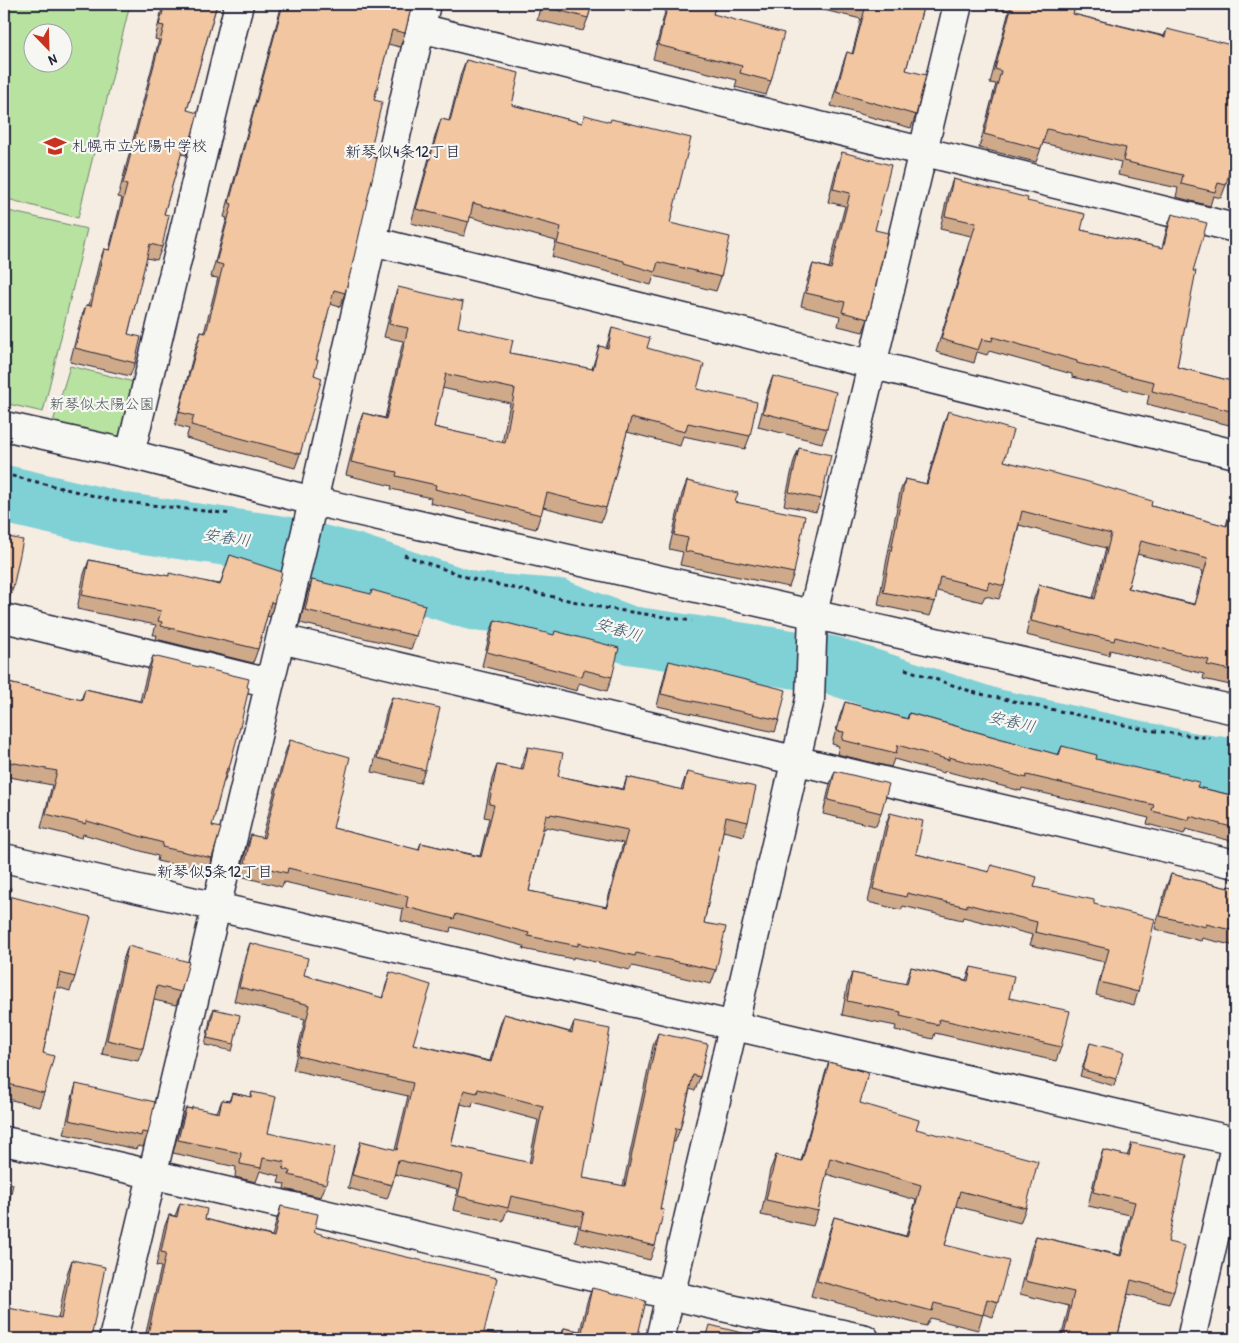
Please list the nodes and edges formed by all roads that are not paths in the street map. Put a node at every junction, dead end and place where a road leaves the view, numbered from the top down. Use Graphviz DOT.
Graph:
graph roads {
  1 [pos="239,4"];
  2 [pos="958,4"];
  3 [pos="423,16"];
  4 [pos="922,151"];
  5 [pos="1235,228"];
  6 [pos="372,241"];
  7 [pos="872,364"];
  8 [pos="4,426"];
  9 [pos="130,454"];
  10 [pos="1235,454"];
  11 [pos="313,501"];
  12 [pos="812,613"];
  13 [pos="5,622"];
  14 [pos="281,639"];
  15 [pos="270,683"];
  16 [pos="1235,710"];
  17 [pos="796,759"];
  18 [pos="4,858"];
  19 [pos="1235,864"];
  20 [pos="216,907"];
  21 [pos="734,1025"];
  22 [pos="1235,1141"];
  23 [pos="4,1142"];
  24 [pos="1235,1146"];
  25 [pos="152,1174"];
  26 [pos="670,1297"];
  27 [pos="112,1339"];
  28 [pos="660,1339"];
  29 [pos="865,1339"];
  30 [pos="1191,1339"];
  1 -- 9 [label="street"];
  2 -- 4 [label="street"];
  3 -- 4 [label="street"];
  3 -- 6 [label="street"];
  4 -- 5 [label="street"];
  4 -- 7 [label="street"];
  6 -- 7 [label="street"];
  6 -- 11 [label="street"];
  7 -- 10 [label="street"];
  7 -- 12 [label="street"];
  8 -- 9 [label="street"];
  9 -- 11 [label="street"];
  11 -- 12 [label="street"];
  11 -- 14 [label="street"];
  12 -- 16 [label="street"];
  12 -- 17 [label="street"];
  13 -- 15 [label="street"];
  14 -- 15 [label="street"];
  14 -- 17 [label="street"];
  15 -- 20 [label="street"];
  17 -- 19 [label="street"];
  17 -- 21 [label="street"];
  18 -- 20 [label="street"];
  20 -- 21 [label="street"];
  20 -- 25 [label="street"];
  21 -- 22 [label="street"];
  21 -- 26 [label="street"];
  23 -- 25 [label="street"];
  24 -- 30 [label="street"];
  25 -- 26 [label="street"];
  25 -- 27 [label="street"];
  26 -- 28 [label="street"];
  26 -- 29 [label="street"];
}
